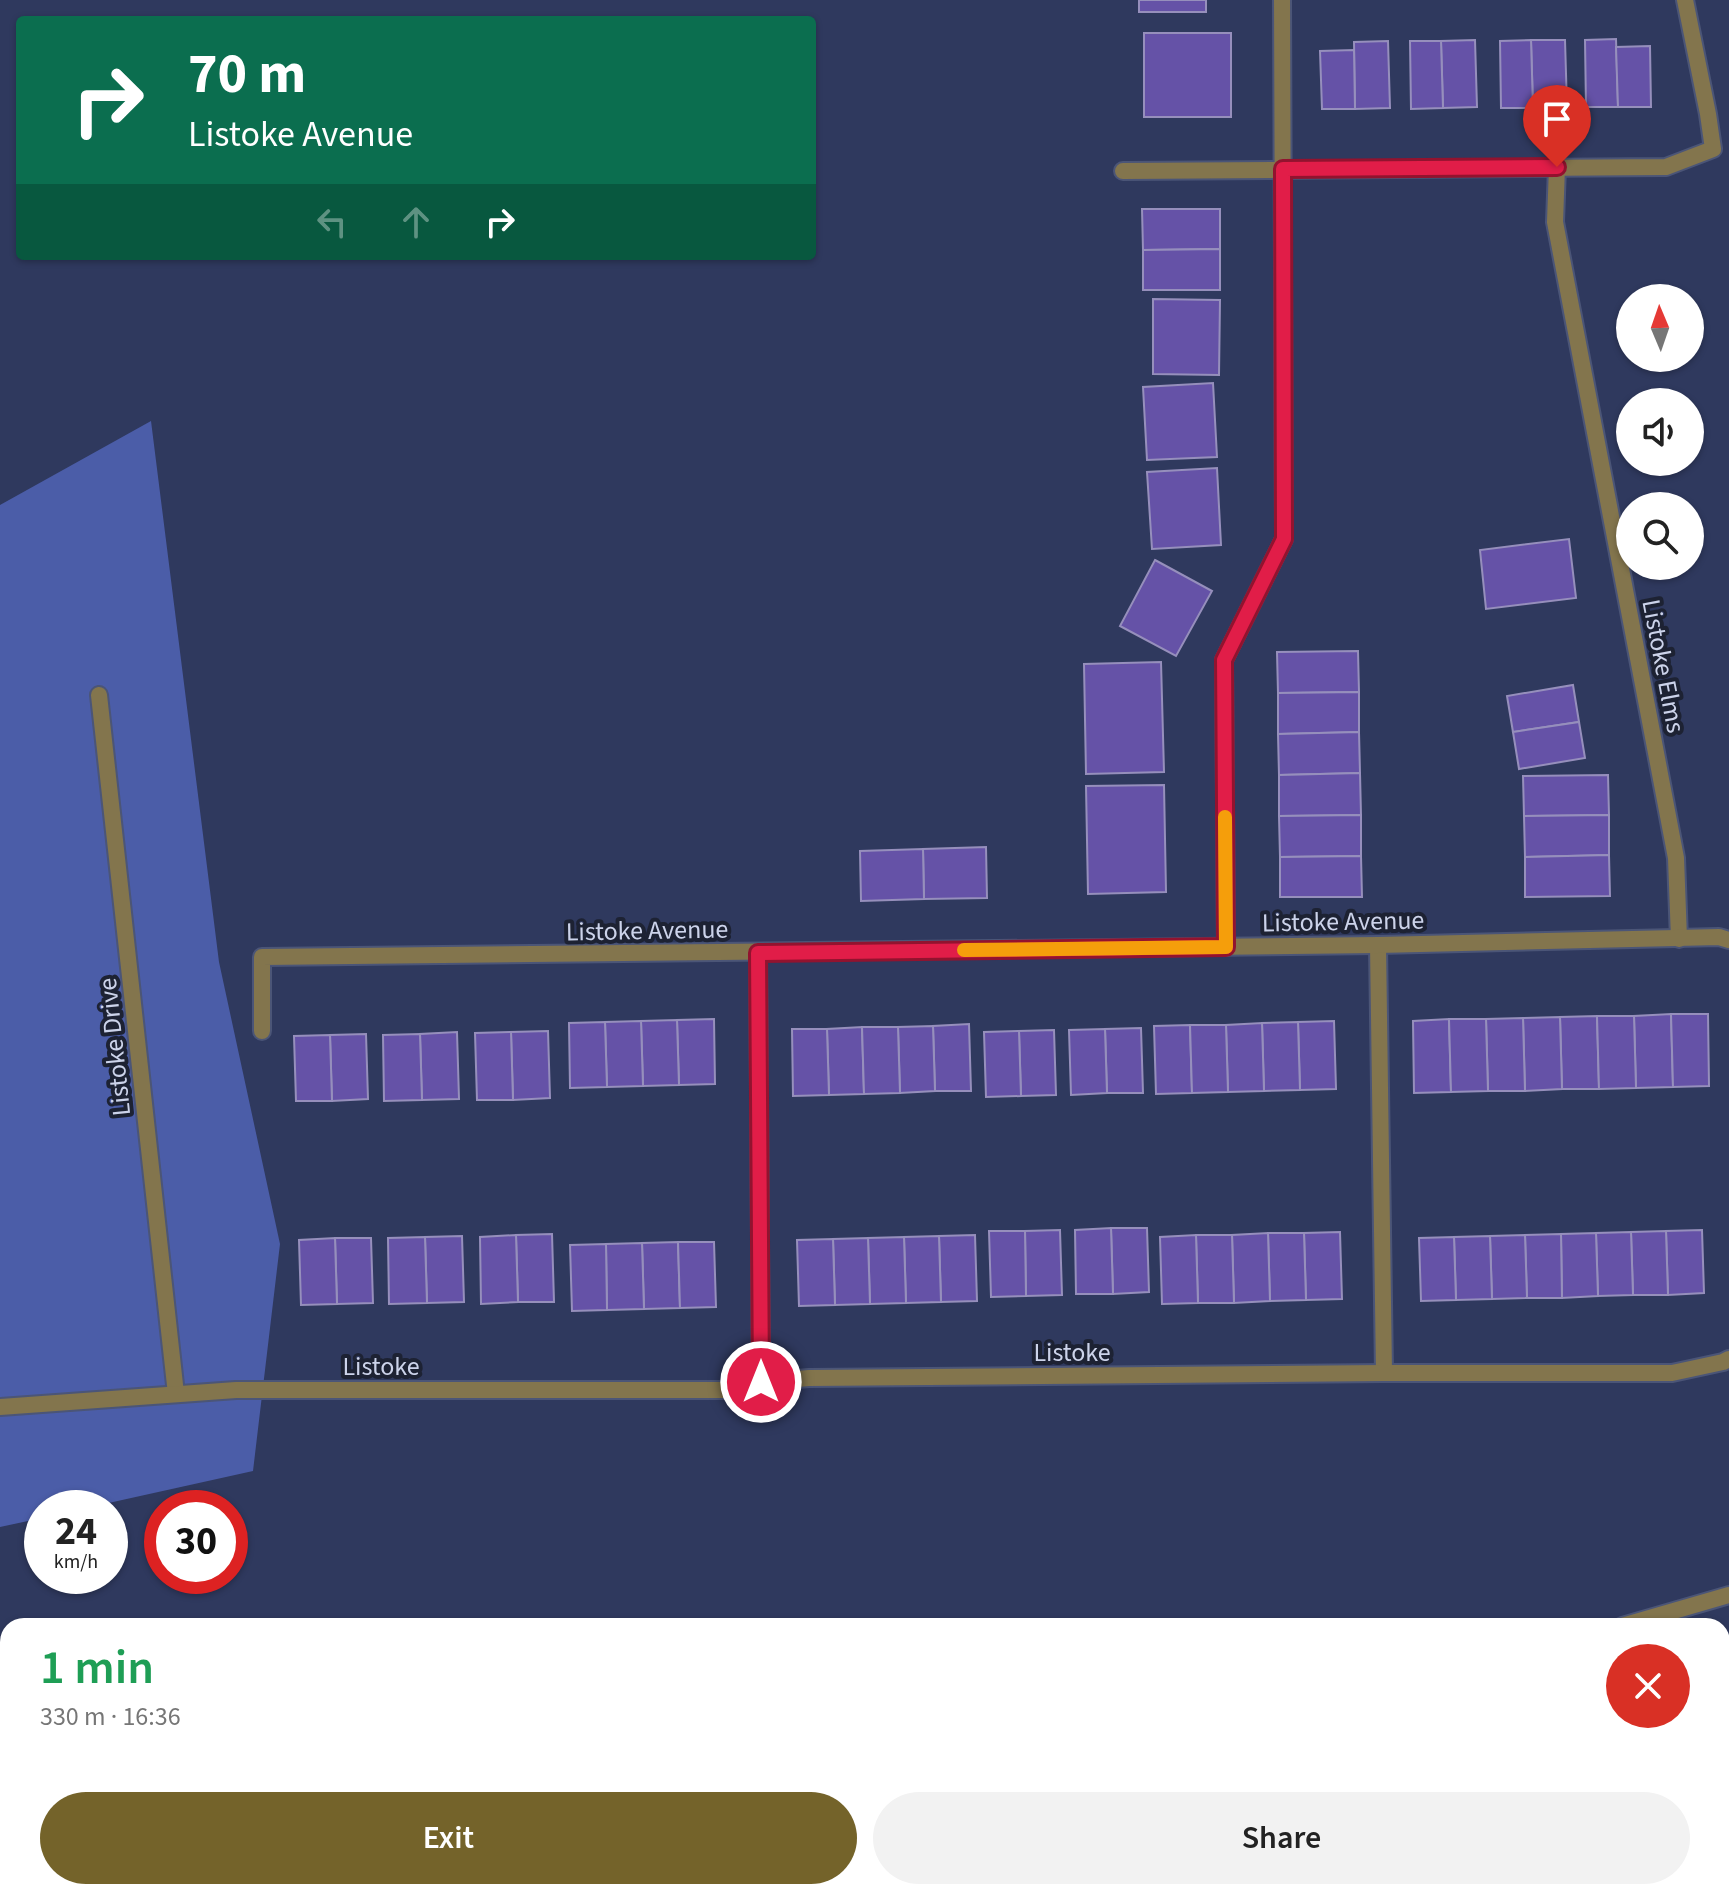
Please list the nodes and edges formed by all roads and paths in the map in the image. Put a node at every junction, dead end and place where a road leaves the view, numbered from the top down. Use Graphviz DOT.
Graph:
graph roads {
  1 [pos="1282,0"];
  2 [pos="1685,0"];
  3 [pos="1557,167"];
  4 [pos="1283,169"];
  5 [pos="1123,171"];
  6 [pos="99,695"];
  7 [pos="1679,939"];
  8 [pos="1729,940"];
  9 [pos="1378,945"];
  10 [pos="1226,947"];
  11 [pos="758,953"];
  12 [pos="262,1031"];
  13 [pos="1729,1359"];
  14 [pos="1384,1373"];
  15 [pos="761,1382"];
  16 [pos="176,1394"];
  17 [pos="0,1407"];
  18 [pos="1729,1595"];
  19 [pos="1650,1618"];
  1 -- 4 [label="street"];
  2 -- 3 [label="street"];
  3 -- 4 [label="street"];
  3 -- 7 [label="street, Listoke Elms"];
  4 -- 5 [label="street"];
  4 -- 10 [label="street"];
  6 -- 16 [label="street, Listoke Drive"];
  7 -- 8 [label="street, Listoke Avenue"];
  7 -- 9 [label="street, Listoke Avenue"];
  9 -- 10 [label="street, Listoke Avenue"];
  9 -- 14 [label="street"];
  10 -- 11 [label="street, Listoke Avenue"];
  11 -- 12 [label="street, Listoke Avenue"];
  11 -- 15 [label="street"];
  13 -- 14 [label="street, Listoke"];
  14 -- 15 [label="street, Listoke"];
  15 -- 16 [label="street, Listoke"];
  16 -- 17 [label="street, Listoke"];
  18 -- 19 [label="street"];
}
